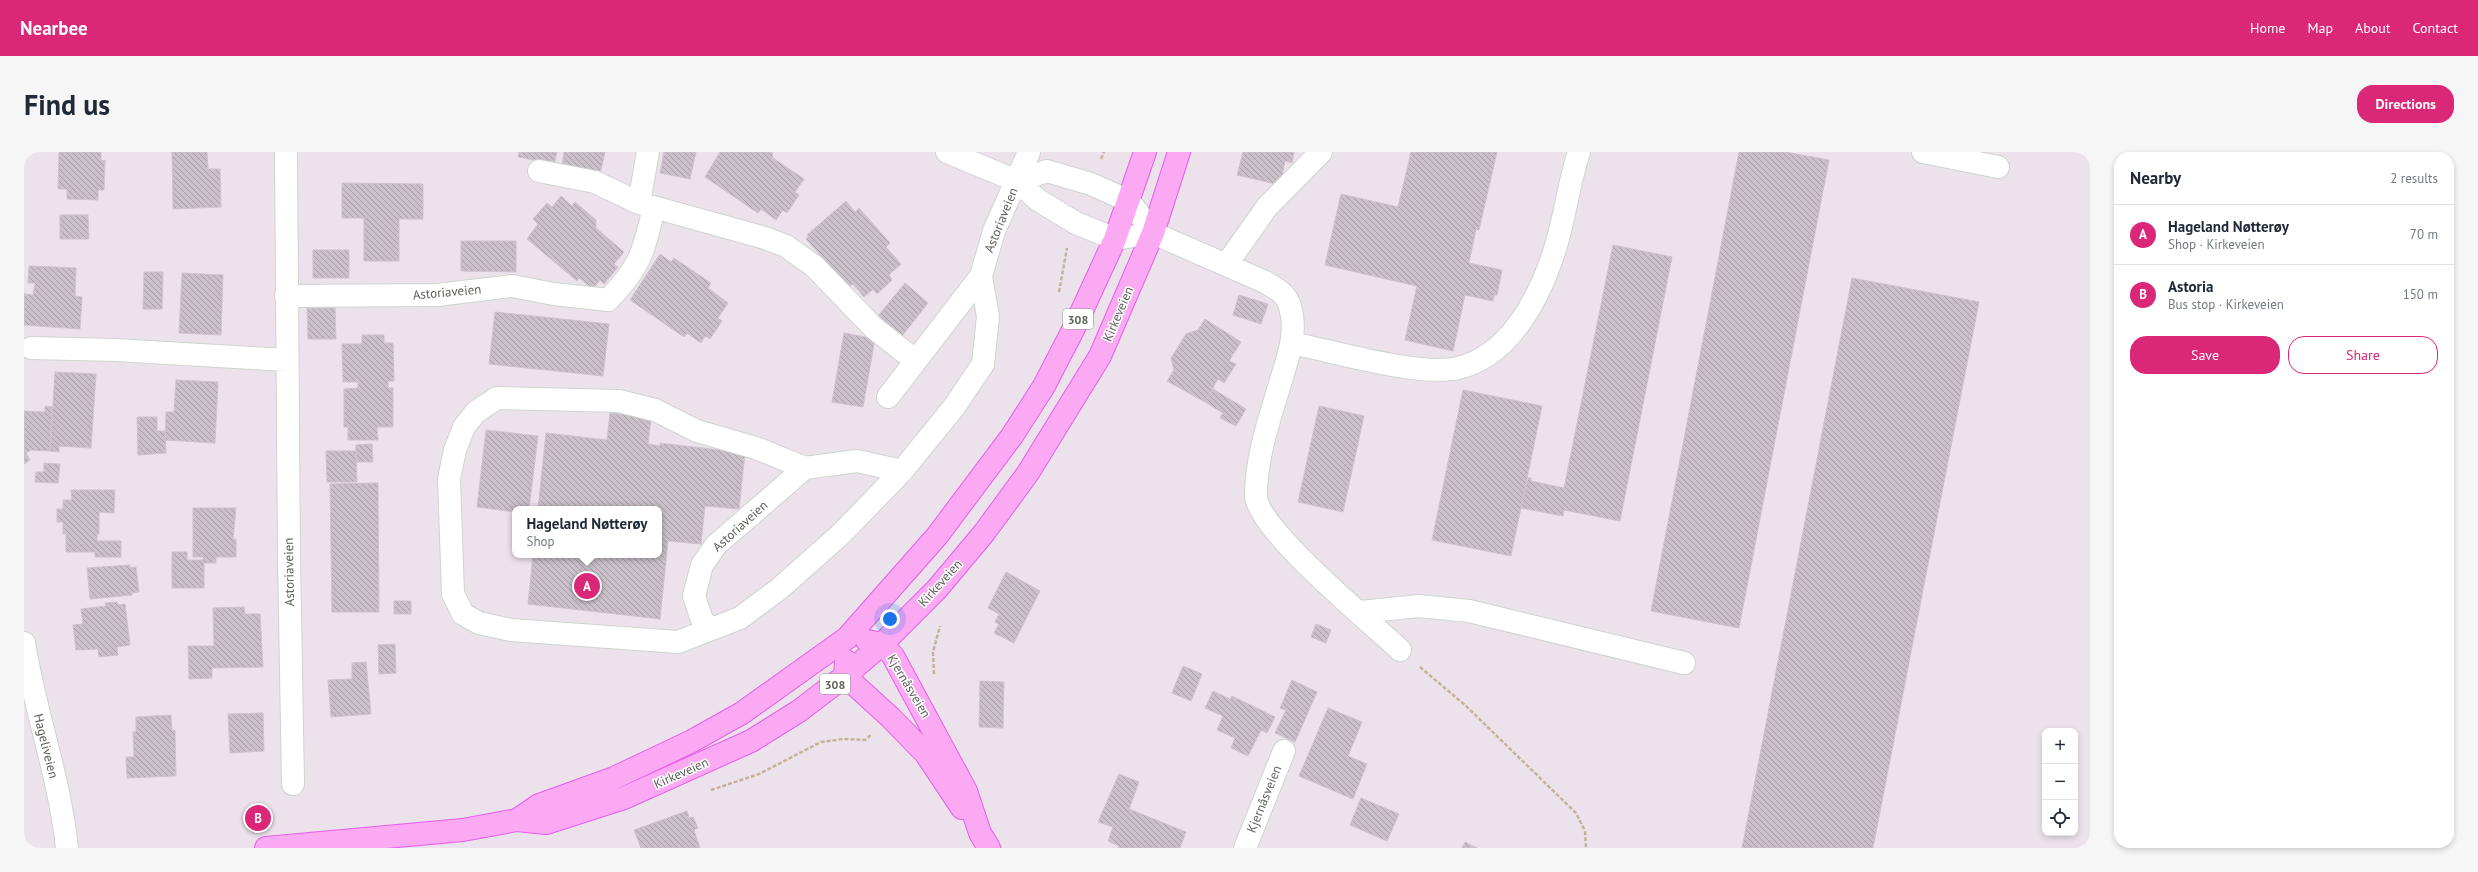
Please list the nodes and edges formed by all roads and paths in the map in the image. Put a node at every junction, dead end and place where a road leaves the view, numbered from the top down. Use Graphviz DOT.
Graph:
graph roads {
  1 [pos="286,152"];
  2 [pos="648,152"];
  3 [pos="947,152"];
  4 [pos="1029,152"];
  5 [pos="1146,152"];
  6 [pos="1179,152"];
  7 [pos="1321,152"];
  8 [pos="1579,152"];
  9 [pos="1923,152"];
  10 [pos="1998,167"];
  11 [pos="539,172"];
  12 [pos="1017,180"];
  13 [pos="1129,201"];
  14 [pos="646,206"];
  15 [pos="1153,233"];
  16 [pos="1115,239"];
  17 [pos="1068,244"];
  18 [pos="1226,265"];
  19 [pos="981,276"];
  20 [pos="286,296"];
  21 [pos="1059,296"];
  22 [pos="1291,343"];
  23 [pos="31,348"];
  24 [pos="286,360"];
  25 [pos="916,361"];
  26 [pos="888,397"];
  27 [pos="805,468"];
  28 [pos="902,471"];
  29 [pos="1360,612"];
  30 [pos="704,623"];
  31 [pos="847,638"];
  32 [pos="24,643"];
  33 [pos="882,644"];
  34 [pos="1400,650"];
  35 [pos="1684,663"];
  36 [pos="845,676"];
  37 [pos="873,733"];
  38 [pos="1284,751"];
  39 [pos="293,784"];
  40 [pos="706,792"];
  41 [pos="517,820"];
  42 [pos="984,840"];
  43 [pos="278,847"];
  44 [pos="67,848"];
  45 [pos="1245,848"];
  46 [pos="1586,848"];
  1 -- 20 [label="street, Astoriaveien"];
  2 -- 14 [label="street"];
  3 -- 12 [label="street, Astoriaveien"];
  4 -- 12 [label="street"];
  5 -- 13 [label="main road, Kirkeveien / 308"];
  6 -- 15 [label="main road, Kirkeveien / 308"];
  7 -- 18 [label="street"];
  8 -- 22 [label="street"];
  9 -- 10 [label="street"];
  11 -- 14 [label="street"];
  12 -- 13 [label="street, Astoriaveien"];
  12 -- 16 [label="street, Astoriaveien"];
  12 -- 19 [label="street, Astoriaveien"];
  13 -- 15 [label="street, Astoriaveien"];
  13 -- 16 [label="main road, Kirkeveien / 308"];
  14 -- 20 [label="street, Astoriaveien"];
  14 -- 25 [label="street"];
  15 -- 16 [label="street"];
  15 -- 18 [label="street"];
  15 -- 33 [label="main road, Kirkeveien / 308"];
  16 -- 31 [label="main road, Kirkeveien / 308"];
  17 -- 21 [label="path"];
  18 -- 22 [label="street"];
  19 -- 25 [label="street"];
  19 -- 28 [label="street, Astoriaveien"];
  20 -- 24 [label="street, Astoriaveien"];
  22 -- 29 [label="street"];
  23 -- 24 [label="street"];
  24 -- 39 [label="street, Astoriaveien"];
  25 -- 26 [label="street"];
  27 -- 28 [label="street"];
  27 -- 30 [label="street, Astoriaveien"];
  27 -- 30 [label="street"];
  28 -- 30 [label="street, Astoriaveien"];
  29 -- 34 [label="street"];
  29 -- 35 [label="street"];
  31 -- 33 [label="main road, Kjernåsveien"];
  31 -- 36 [label="main road"];
  31 -- 41 [label="main road, Kirkeveien / 308"];
  32 -- 44 [label="street, Hageliveien"];
  33 -- 36 [label="main road, Kirkeveien / 308"];
  33 -- 42 [label="main road, Kjernåsveien"];
  34 -- 46 [label="path"];
  36 -- 41 [label="main road, Kirkeveien / 308"];
  36 -- 42 [label="main road, Kjernåsveien"];
  37 -- 40 [label="path"];
  38 -- 45 [label="street, Kjernåsveien"];
  41 -- 43 [label="main road, Kirkeveien / 308"];
}
